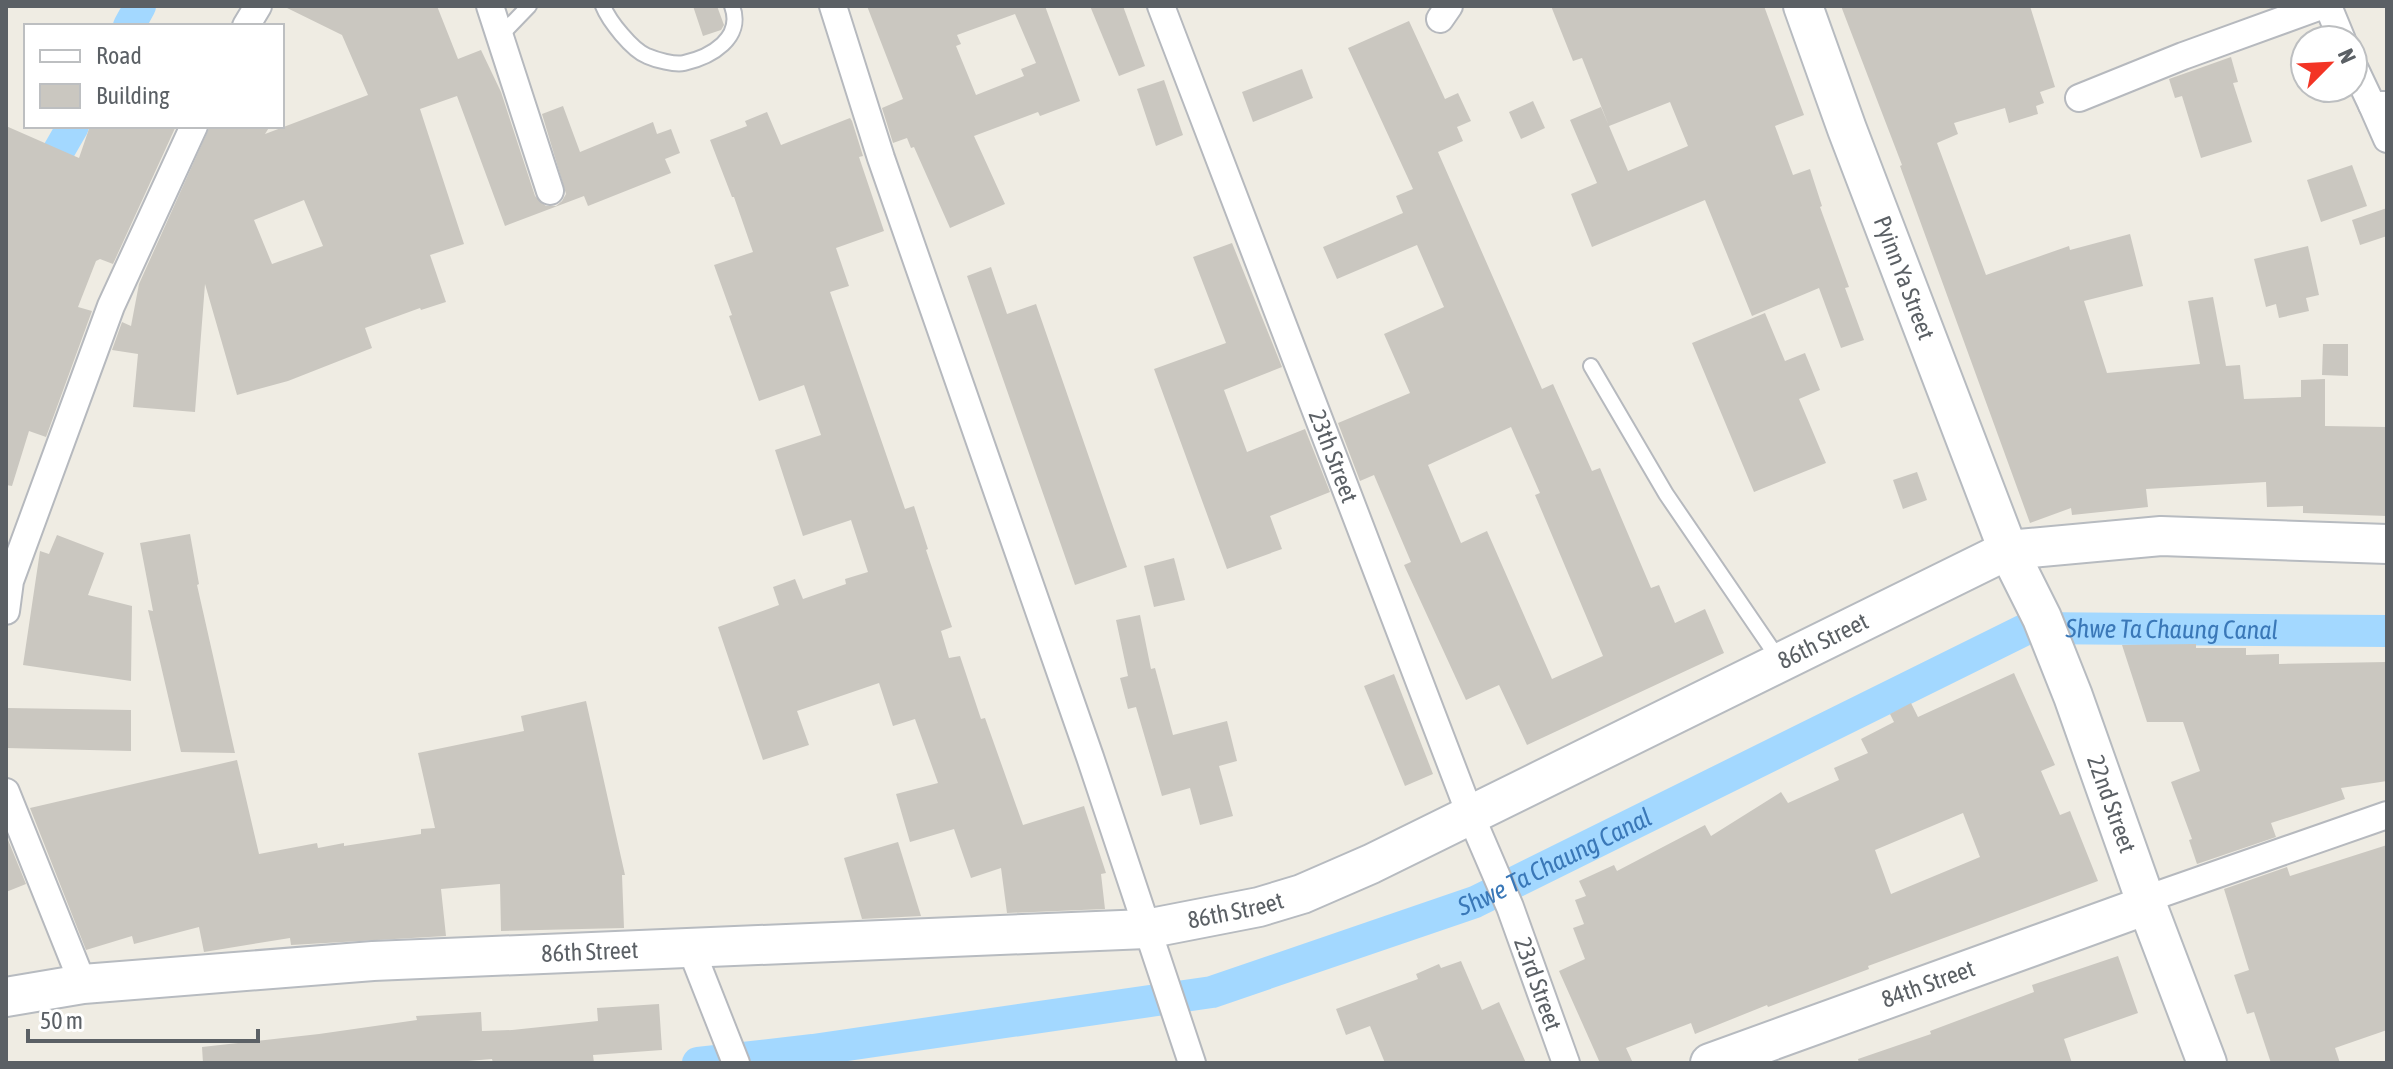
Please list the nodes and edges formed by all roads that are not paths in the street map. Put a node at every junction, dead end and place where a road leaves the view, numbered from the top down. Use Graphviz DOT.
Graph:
graph roads {
  1 [pos="258,6"];
  2 [pos="490,6"];
  3 [pos="529,6"];
  4 [pos="603,6"];
  5 [pos="732,6"];
  6 [pos="833,6"];
  7 [pos="1161,6"];
  8 [pos="1803,6"];
  9 [pos="2321,6"];
  10 [pos="247,24"];
  11 [pos="500,36"];
  12 [pos="2079,98"];
  13 [pos="2379,105"];
  14 [pos="193,128"];
  15 [pos="2387,139"];
  16 [pos="550,191"];
  17 [pos="1591,366"];
  18 [pos="2387,544"];
  19 [pos="2008,550"];
  20 [pos="6,611"];
  21 [pos="1780,661"];
  22 [pos="6,792"];
  23 [pos="1470,814"];
  24 [pos="2387,815"];
  25 [pos="2147,902"];
  26 [pos="1510,907"];
  27 [pos="1146,929"];
  28 [pos="691,949"];
  29 [pos="83,984"];
  30 [pos="6,997"];
  31 [pos="736,1063"];
  32 [pos="1192,1063"];
  33 [pos="1566,1063"];
  34 [pos="1710,1063"];
  35 [pos="2207,1063"];
  1 -- 10 [label="street"];
  2 -- 11 [label="street"];
  3 -- 11 [label="lane"];
  4 -- 5 [label="lane"];
  6 -- 27 [label="street"];
  7 -- 23 [label="street, 23th Street"];
  8 -- 19 [label="street, Pyinn Ya Street"];
  9 -- 12 [label="street"];
  11 -- 16 [label="street"];
  13 -- 15 [label="street"];
  14 -- 20 [label="street"];
  17 -- 21 [label="lane"];
  18 -- 19 [label="street, 86th Street"];
  19 -- 21 [label="street, 86th Street"];
  19 -- 25 [label="street, 22nd Street"];
  21 -- 23 [label="street, 86th Street"];
  22 -- 29 [label="street"];
  23 -- 26 [label="street, 23th Street"];
  23 -- 27 [label="street, 86th Street"];
  24 -- 25 [label="street"];
  25 -- 34 [label="street, 84th Street"];
  25 -- 35 [label="street, 22nd Street"];
  26 -- 33 [label="street, 23rd Street"];
  27 -- 28 [label="street, 86th Street"];
  27 -- 32 [label="street"];
  28 -- 29 [label="street, 86th Street"];
  28 -- 31 [label="street"];
  29 -- 30 [label="street, 86th Street"];
}
